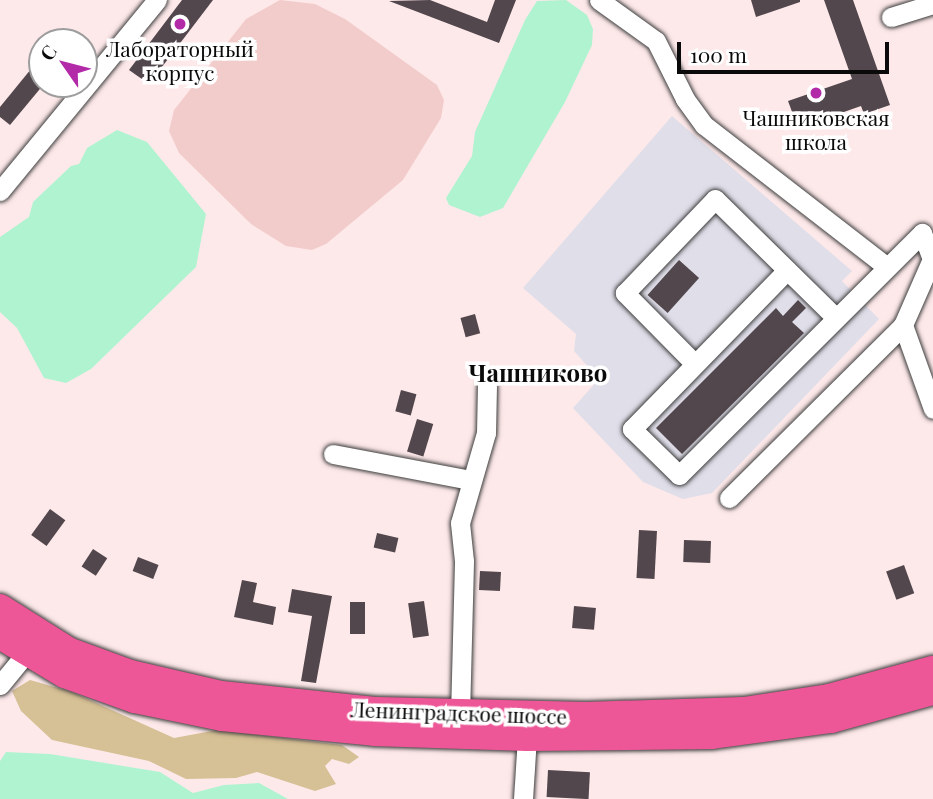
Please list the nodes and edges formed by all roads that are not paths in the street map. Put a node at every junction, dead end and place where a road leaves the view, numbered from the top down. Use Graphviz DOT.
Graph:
graph roads {
  1 [pos="157,0"];
  2 [pos="599,0"];
  3 [pos="933,4"];
  4 [pos="891,17"];
  5 [pos="0,191"];
  6 [pos="927,232"];
  7 [pos="867,251"];
  8 [pos="886,266"];
  9 [pos="787,270"];
  10 [pos="835,317"];
  11 [pos="903,325"];
  12 [pos="695,364"];
  13 [pos="487,386"];
  14 [pos="932,403"];
  15 [pos="333,454"];
  16 [pos="470,480"];
  17 [pos="729,498"];
  18 [pos="0,608"];
  19 [pos="0,635"];
  20 [pos="27,652"];
  21 [pos="933,670"];
  22 [pos="0,685"];
  23 [pos="933,691"];
  24 [pos="460,715"];
  25 [pos="527,737"];
  26 [pos="523,799"];
  1 -- 5 [label="street"];
  2 -- 7 [label="street"];
  3 -- 4 [label="street"];
  6 -- 7 [label="street"];
  6 -- 8 [label="street"];
  6 -- 11 [label="street"];
  7 -- 8 [label="street"];
  8 -- 10 [label="street"];
  9 -- 10 [label="street"];
  9 -- 12 [label="street"];
  9 -- 12 [label="street"];
  10 -- 12 [label="street"];
  11 -- 14 [label="street"];
  11 -- 17 [label="street"];
  13 -- 16 [label="street"];
  15 -- 16 [label="street"];
  16 -- 24 [label="street"];
  18 -- 24 [label="highway, Ленинградское шоссе"];
  19 -- 20 [label="highway, Ленинградское шоссе"];
  20 -- 22 [label="street"];
  20 -- 25 [label="highway, Ленинградское шоссе"];
  21 -- 24 [label="highway, Ленинградское шоссе"];
  23 -- 25 [label="highway, Ленинградское шоссе"];
  25 -- 26 [label="street"];
}
